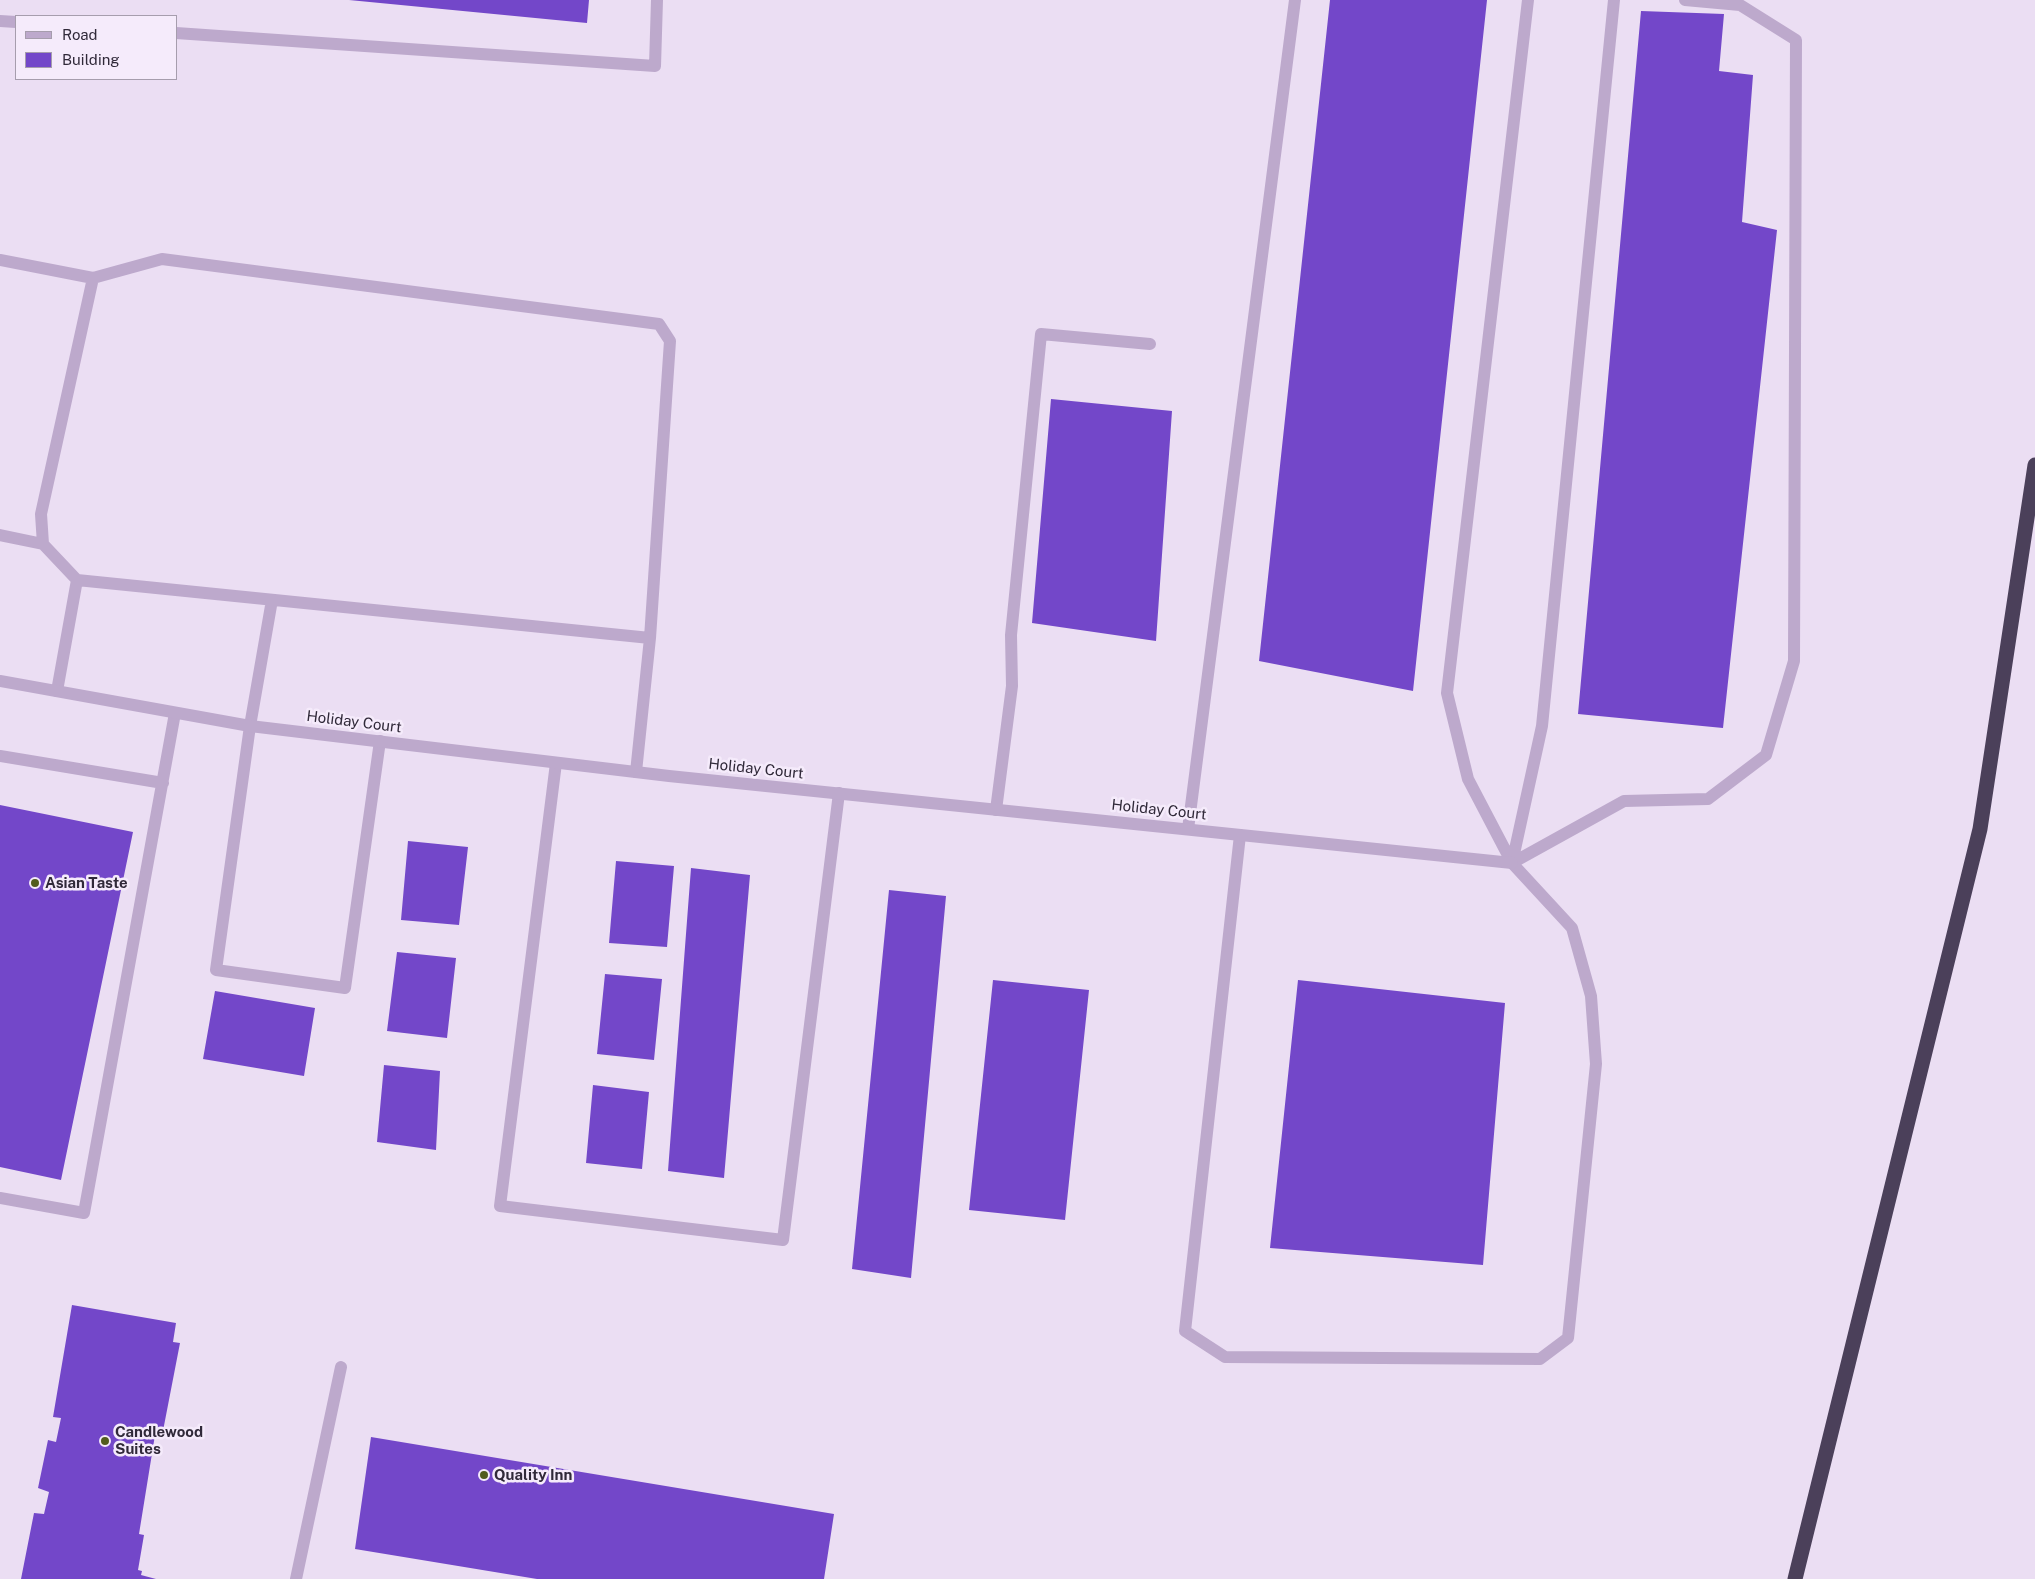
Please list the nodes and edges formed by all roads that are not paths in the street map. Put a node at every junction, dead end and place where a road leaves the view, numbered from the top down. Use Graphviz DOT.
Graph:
graph roads {
  1 [pos="657,0"];
  2 [pos="1295,0"];
  3 [pos="1528,0"];
  4 [pos="1614,0"];
  5 [pos="1685,0"];
  6 [pos="0,21"];
  7 [pos="15,22"];
  8 [pos="178,33"];
  9 [pos="0,260"];
  10 [pos="93,278"];
  11 [pos="1150,344"];
  12 [pos="2035,465"];
  13 [pos="0,535"];
  14 [pos="43,544"];
  15 [pos="77,580"];
  16 [pos="272,600"];
  17 [pos="650,638"];
  18 [pos="0,681"];
  19 [pos="57,691"];
  20 [pos="175,713"];
  21 [pos="250,726"];
  22 [pos="380,741"];
  23 [pos="0,756"];
  24 [pos="556,763"];
  25 [pos="636,772"];
  26 [pos="163,784"];
  27 [pos="839,793"];
  28 [pos="996,810"];
  29 [pos="1188,829"];
  30 [pos="1240,835"];
  31 [pos="1512,863"];
  32 [pos="0,1198"];
  33 [pos="341,1367"];
  34 [pos="296,1579"];
  35 [pos="1795,1579"];
  1 -- 8 [label="street"];
  2 -- 29 [label="street"];
  3 -- 31 [label="street"];
  4 -- 31 [label="street"];
  5 -- 31 [label="street"];
  6 -- 7 [label="street"];
  9 -- 10 [label="street"];
  10 -- 14 [label="street"];
  10 -- 17 [label="street"];
  11 -- 28 [label="street"];
  12 -- 35 [label="highway"];
  13 -- 14 [label="street"];
  14 -- 15 [label="street"];
  15 -- 16 [label="street"];
  15 -- 19 [label="street"];
  16 -- 17 [label="street"];
  16 -- 21 [label="street"];
  17 -- 25 [label="street"];
  18 -- 19 [label="street, Holiday Court"];
  19 -- 20 [label="street, Holiday Court"];
  20 -- 21 [label="street, Holiday Court"];
  20 -- 26 [label="street"];
  21 -- 22 [label="street, Holiday Court"];
  21 -- 22 [label="street"];
  22 -- 24 [label="street, Holiday Court"];
  23 -- 26 [label="street"];
  24 -- 25 [label="street, Holiday Court"];
  24 -- 27 [label="street"];
  25 -- 27 [label="street, Holiday Court"];
  26 -- 32 [label="street"];
  27 -- 28 [label="street, Holiday Court"];
  28 -- 29 [label="street, Holiday Court"];
  29 -- 30 [label="street, Holiday Court"];
  30 -- 31 [label="street, Holiday Court"];
  30 -- 31 [label="street"];
  33 -- 34 [label="street"];
}
